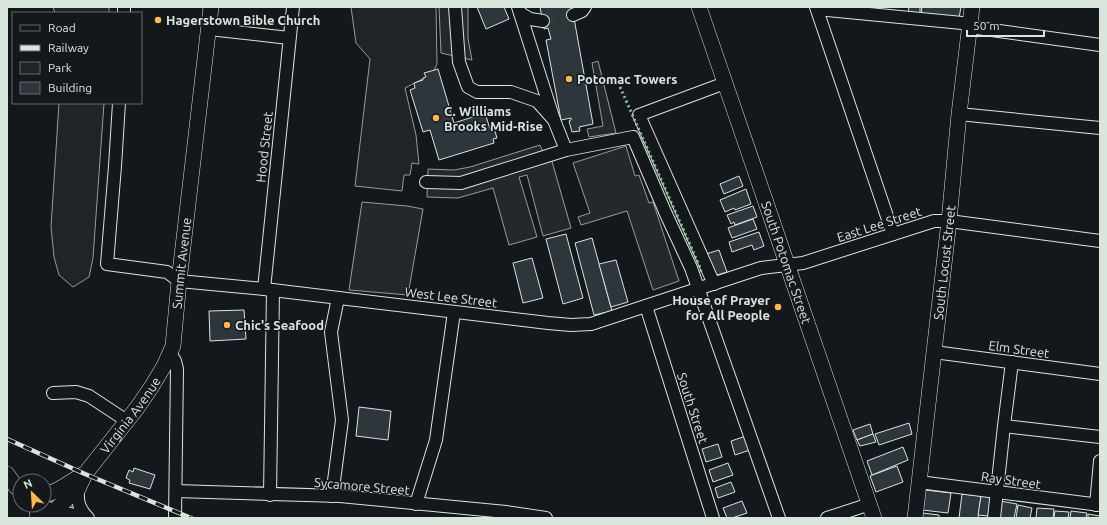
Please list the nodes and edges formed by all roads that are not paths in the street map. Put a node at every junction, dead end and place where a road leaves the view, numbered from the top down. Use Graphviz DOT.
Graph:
graph roads {
  1 [pos="211,7"];
  2 [pos="293,7"];
  3 [pos="455,7"];
  4 [pos="585,7"];
  5 [pos="699,7"];
  6 [pos="972,7"];
  7 [pos="817,8"];
  8 [pos="519,10"];
  9 [pos="888,12"];
  10 [pos="573,15"];
  11 [pos="543,21"];
  12 [pos="970,27"];
  13 [pos="209,29"];
  14 [pos="290,38"];
  15 [pos="1100,45"];
  16 [pos="725,83"];
  17 [pos="119,104"];
  18 [pos="959,114"];
  19 [pos="554,120"];
  20 [pos="1100,128"];
  21 [pos="566,150"];
  22 [pos="426,182"];
  23 [pos="949,221"];
  24 [pos="893,234"];
  25 [pos="1100,241"];
  26 [pos="787,265"];
  27 [pos="179,281"];
  28 [pos="714,284"];
  29 [pos="268,289"];
  30 [pos="698,289"];
  31 [pos="338,298"];
  32 [pos="646,306"];
  33 [pos="454,312"];
  34 [pos="934,352"];
  35 [pos="170,353"];
  36 [pos="1012,362"];
  37 [pos="1100,374"];
  38 [pos="53,393"];
  39 [pos="127,421"];
  40 [pos="1004,426"];
  41 [pos="1100,437"];
  42 [pos="1100,461"];
  43 [pos="7,474"];
  44 [pos="85,474"];
  45 [pos="919,482"];
  46 [pos="12,484"];
  47 [pos="78,489"];
  48 [pos="176,491"];
  49 [pos="997,493"];
  50 [pos="52,494"];
  51 [pos="270,495"];
  52 [pos="332,496"];
  53 [pos="416,504"];
  54 [pos="1098,505"];
  55 [pos="52,508"];
  56 [pos="872,511"];
  57 [pos="52,512"];
  58 [pos="88,518"];
  59 [pos="175,518"];
  60 [pos="546,518"];
  61 [pos="713,518"];
  62 [pos="779,518"];
  63 [pos="827,518"];
  64 [pos="915,518"];
  65 [pos="994,518"];
  1 -- 13 [label="main road, Summit Avenue"];
  2 -- 14 [label="street, Hood Street"];
  3 -- 19 [label="street"];
  4 -- 10 [label="street"];
  5 -- 16 [label="main road, South Potomac Street"];
  6 -- 12 [label="main road, South Locust Street"];
  7 -- 9 [label="street"];
  7 -- 24 [label="street"];
  8 -- 11 [label="street"];
  8 -- 19 [label="street"];
  9 -- 12 [label="street"];
  12 -- 15 [label="street"];
  12 -- 18 [label="main road, South Locust Street"];
  13 -- 14 [label="street"];
  13 -- 27 [label="main road, Summit Avenue"];
  14 -- 29 [label="street, Hood Street"];
  16 -- 26 [label="main road, South Potomac Street"];
  16 -- 28 [label="street"];
  17 -- 27 [label="street, West Lee Street"];
  18 -- 20 [label="street"];
  18 -- 23 [label="main road, South Locust Street"];
  19 -- 21 [label="street"];
  21 -- 22 [label="street"];
  21 -- 30 [label="street"];
  23 -- 24 [label="street, East Lee Street"];
  23 -- 25 [label="street, East Lee Street"];
  23 -- 34 [label="main road, South Locust Street"];
  24 -- 26 [label="street, East Lee Street"];
  26 -- 28 [label="street, West Lee Street"];
  26 -- 56 [label="main road, South Potomac Street"];
  27 -- 29 [label="street, West Lee Street"];
  27 -- 35 [label="main road, Summit Avenue"];
  28 -- 30 [label="street, West Lee Street"];
  29 -- 31 [label="street, West Lee Street"];
  29 -- 51 [label="street, Hood Street"];
  30 -- 32 [label="street, West Lee Street"];
  30 -- 62 [label="street"];
  31 -- 33 [label="street, West Lee Street"];
  31 -- 52 [label="street"];
  32 -- 33 [label="street, West Lee Street"];
  32 -- 61 [label="street, South Street"];
  33 -- 53 [label="street"];
  34 -- 36 [label="street, Elm Street"];
  34 -- 45 [label="main road, South Locust Street"];
  35 -- 39 [label="main road, Virginia Avenue"];
  35 -- 48 [label="street"];
  36 -- 37 [label="street, Elm Street"];
  36 -- 40 [label="street"];
  38 -- 39 [label="street"];
  39 -- 44 [label="main road, Virginia Avenue"];
  40 -- 41 [label="street"];
  40 -- 49 [label="street"];
  42 -- 54 [label="street"];
  43 -- 46 [label="main road"];
  44 -- 47 [label="main road, Virginia Avenue"];
  44 -- 50 [label="main road, Virginia Avenue"];
  45 -- 49 [label="street, Ray Street"];
  45 -- 64 [label="main road, South Locust Street"];
  47 -- 55 [label="main road, Virginia Avenue"];
  47 -- 58 [label="street"];
  48 -- 51 [label="street, Sycamore Street"];
  48 -- 59 [label="street"];
  49 -- 54 [label="street, Ray Street"];
  49 -- 65 [label="street"];
  51 -- 52 [label="street, Sycamore Street"];
  52 -- 53 [label="street, Sycamore Street"];
  53 -- 60 [label="street, Sycamore Street"];
  56 -- 63 [label="street"];
  57 -- 58 [label="street"];
}
